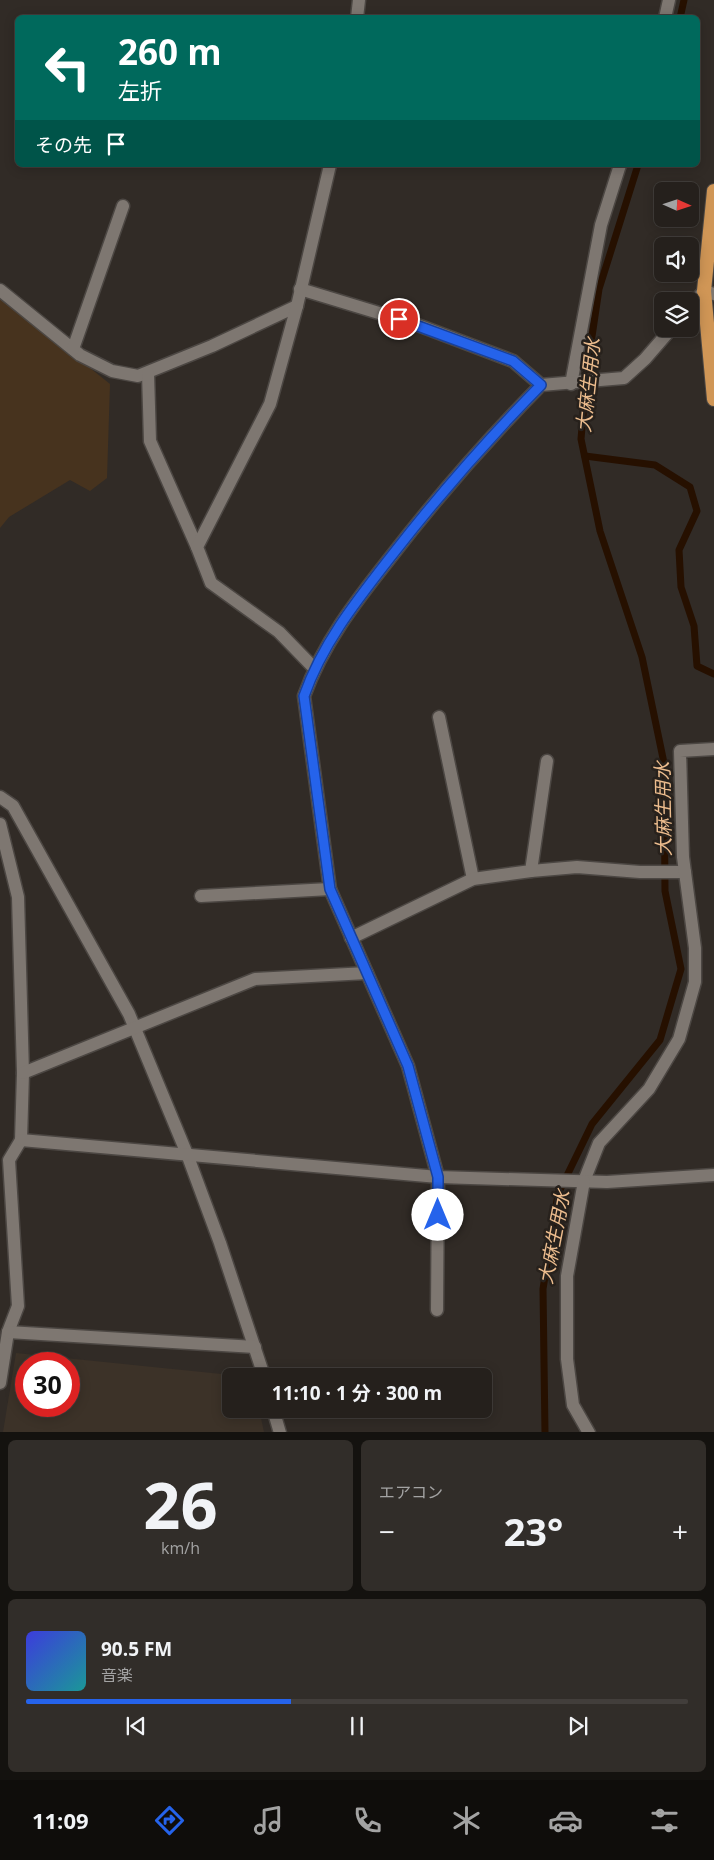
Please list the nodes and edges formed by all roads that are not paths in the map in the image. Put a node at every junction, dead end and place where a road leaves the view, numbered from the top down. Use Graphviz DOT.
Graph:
graph roads {
  1 [pos="359,0"];
  2 [pos="668,0"];
  3 [pos="357,15"];
  4 [pos="666,15"];
  5 [pos="330,167"];
  6 [pos="619,167"];
  7 [pos="714,191"];
  8 [pos="123,206"];
  9 [pos="300,289"];
  10 [pos="0,290"];
  11 [pos="709,292"];
  12 [pos="699,300"];
  13 [pos="297,306"];
  14 [pos="664,337"];
  15 [pos="73,349"];
  16 [pos="148,373"];
  17 [pos="572,384"];
  18 [pos="541,385"];
  19 [pos="714,399"];
  20 [pos="197,547"];
  21 [pos="314,668"];
  22 [pos="439,717"];
  23 [pos="714,749"];
  24 [pos="547,761"];
  25 [pos="0,797"];
  26 [pos="0,824"];
  27 [pos="531,871"];
  28 [pos="682,872"];
  29 [pos="473,880"];
  30 [pos="330,889"];
  31 [pos="201,896"];
  32 [pos="351,938"];
  33 [pos="367,973"];
  34 [pos="135,1028"];
  35 [pos="23,1073"];
  36 [pos="21,1140"];
  37 [pos="187,1154"];
  38 [pos="714,1175"];
  39 [pos="438,1177"];
  40 [pos="583,1181"];
  41 [pos="437,1310"];
  42 [pos="8,1332"];
  43 [pos="255,1346"];
  44 [pos="262,1368"];
  45 [pos="0,1383"];
  46 [pos="276,1418"];
  47 [pos="280,1432"];
  48 [pos="589,1432"];
  1 -- 3 [label="street"];
  2 -- 4 [label="street"];
  5 -- 9 [label="street"];
  6 -- 17 [label="street"];
  7 -- 11 [label="highway"];
  8 -- 15 [label="street"];
  9 -- 13 [label="street"];
  9 -- 18 [label="street"];
  10 -- 15 [label="street"];
  11 -- 12 [label="street"];
  11 -- 19 [label="highway"];
  13 -- 16 [label="street"];
  13 -- 20 [label="street"];
  14 -- 17 [label="street"];
  15 -- 16 [label="street"];
  16 -- 20 [label="street"];
  17 -- 18 [label="street"];
  18 -- 21 [label="street"];
  20 -- 21 [label="street"];
  21 -- 30 [label="street"];
  22 -- 29 [label="street"];
  23 -- 28 [label="street"];
  24 -- 27 [label="street"];
  25 -- 34 [label="street"];
  26 -- 35 [label="street"];
  27 -- 28 [label="street"];
  27 -- 29 [label="street"];
  28 -- 40 [label="street"];
  29 -- 32 [label="street"];
  30 -- 31 [label="street"];
  30 -- 32 [label="street"];
  32 -- 33 [label="street"];
  33 -- 34 [label="street"];
  33 -- 39 [label="street"];
  34 -- 35 [label="street"];
  34 -- 37 [label="street"];
  35 -- 36 [label="street"];
  36 -- 37 [label="street"];
  36 -- 42 [label="street"];
  37 -- 39 [label="street"];
  37 -- 43 [label="street"];
  38 -- 40 [label="street"];
  39 -- 40 [label="street"];
  39 -- 41 [label="street"];
  40 -- 48 [label="street"];
  42 -- 43 [label="street"];
  42 -- 45 [label="street"];
  43 -- 44 [label="street"];
  46 -- 47 [label="street"];
}
